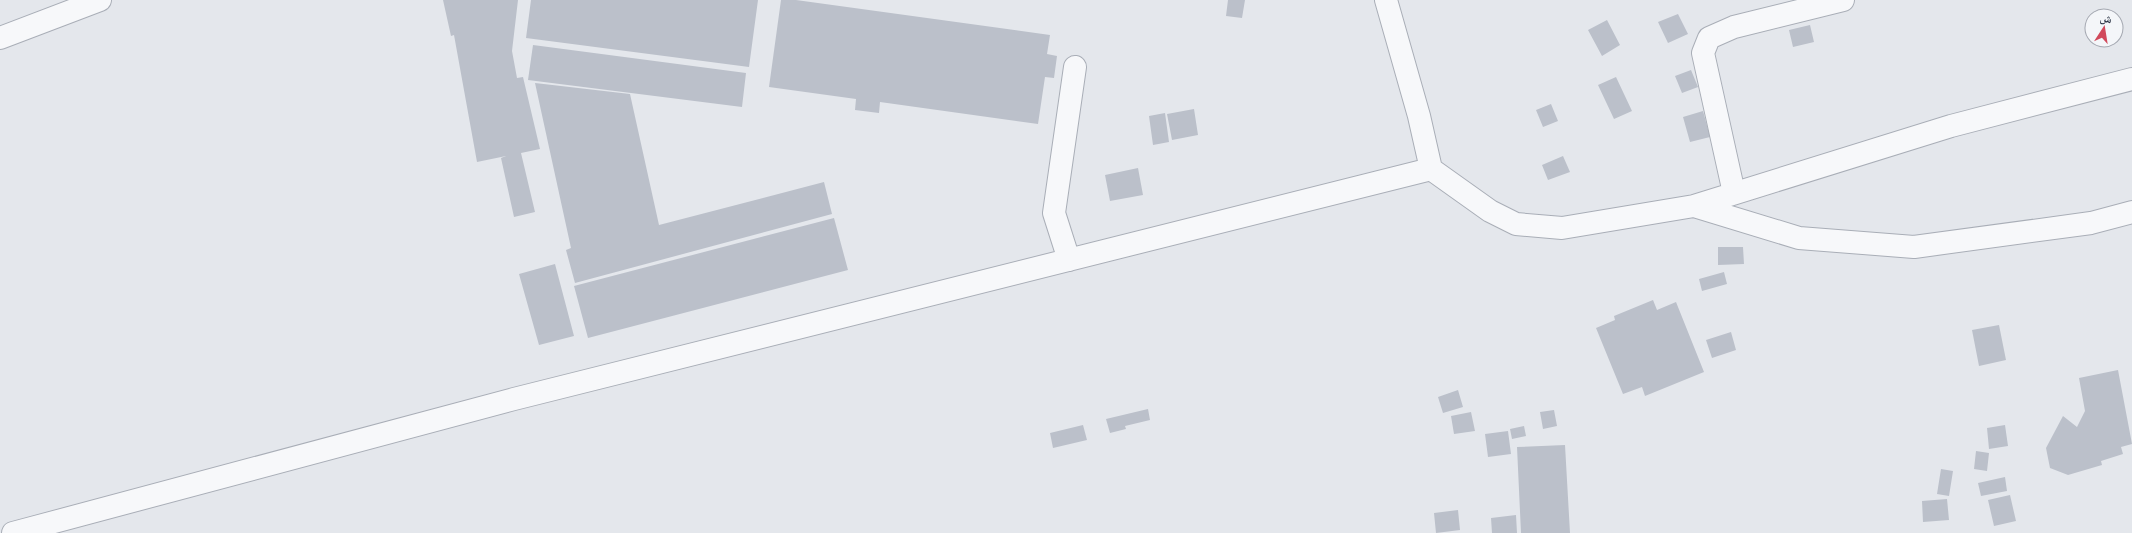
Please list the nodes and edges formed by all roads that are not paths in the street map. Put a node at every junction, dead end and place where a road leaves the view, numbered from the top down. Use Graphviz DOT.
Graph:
graph roads {
  1 [pos="100,0"];
  2 [pos="1386,0"];
  3 [pos="1843,0"];
  4 [pos="0,38"];
  5 [pos="1075,67"];
  6 [pos="2132,79"];
  7 [pos="1431,168"];
  8 [pos="1734,193"];
  9 [pos="1694,206"];
  10 [pos="2132,212"];
  11 [pos="1069,260"];
  12 [pos="13,533"];
  1 -- 4 [label="street"];
  2 -- 7 [label="street"];
  3 -- 8 [label="street"];
  5 -- 11 [label="street"];
  6 -- 8 [label="street"];
  7 -- 9 [label="street"];
  7 -- 11 [label="street"];
  8 -- 9 [label="street"];
  9 -- 10 [label="street"];
  11 -- 12 [label="street"];
}
